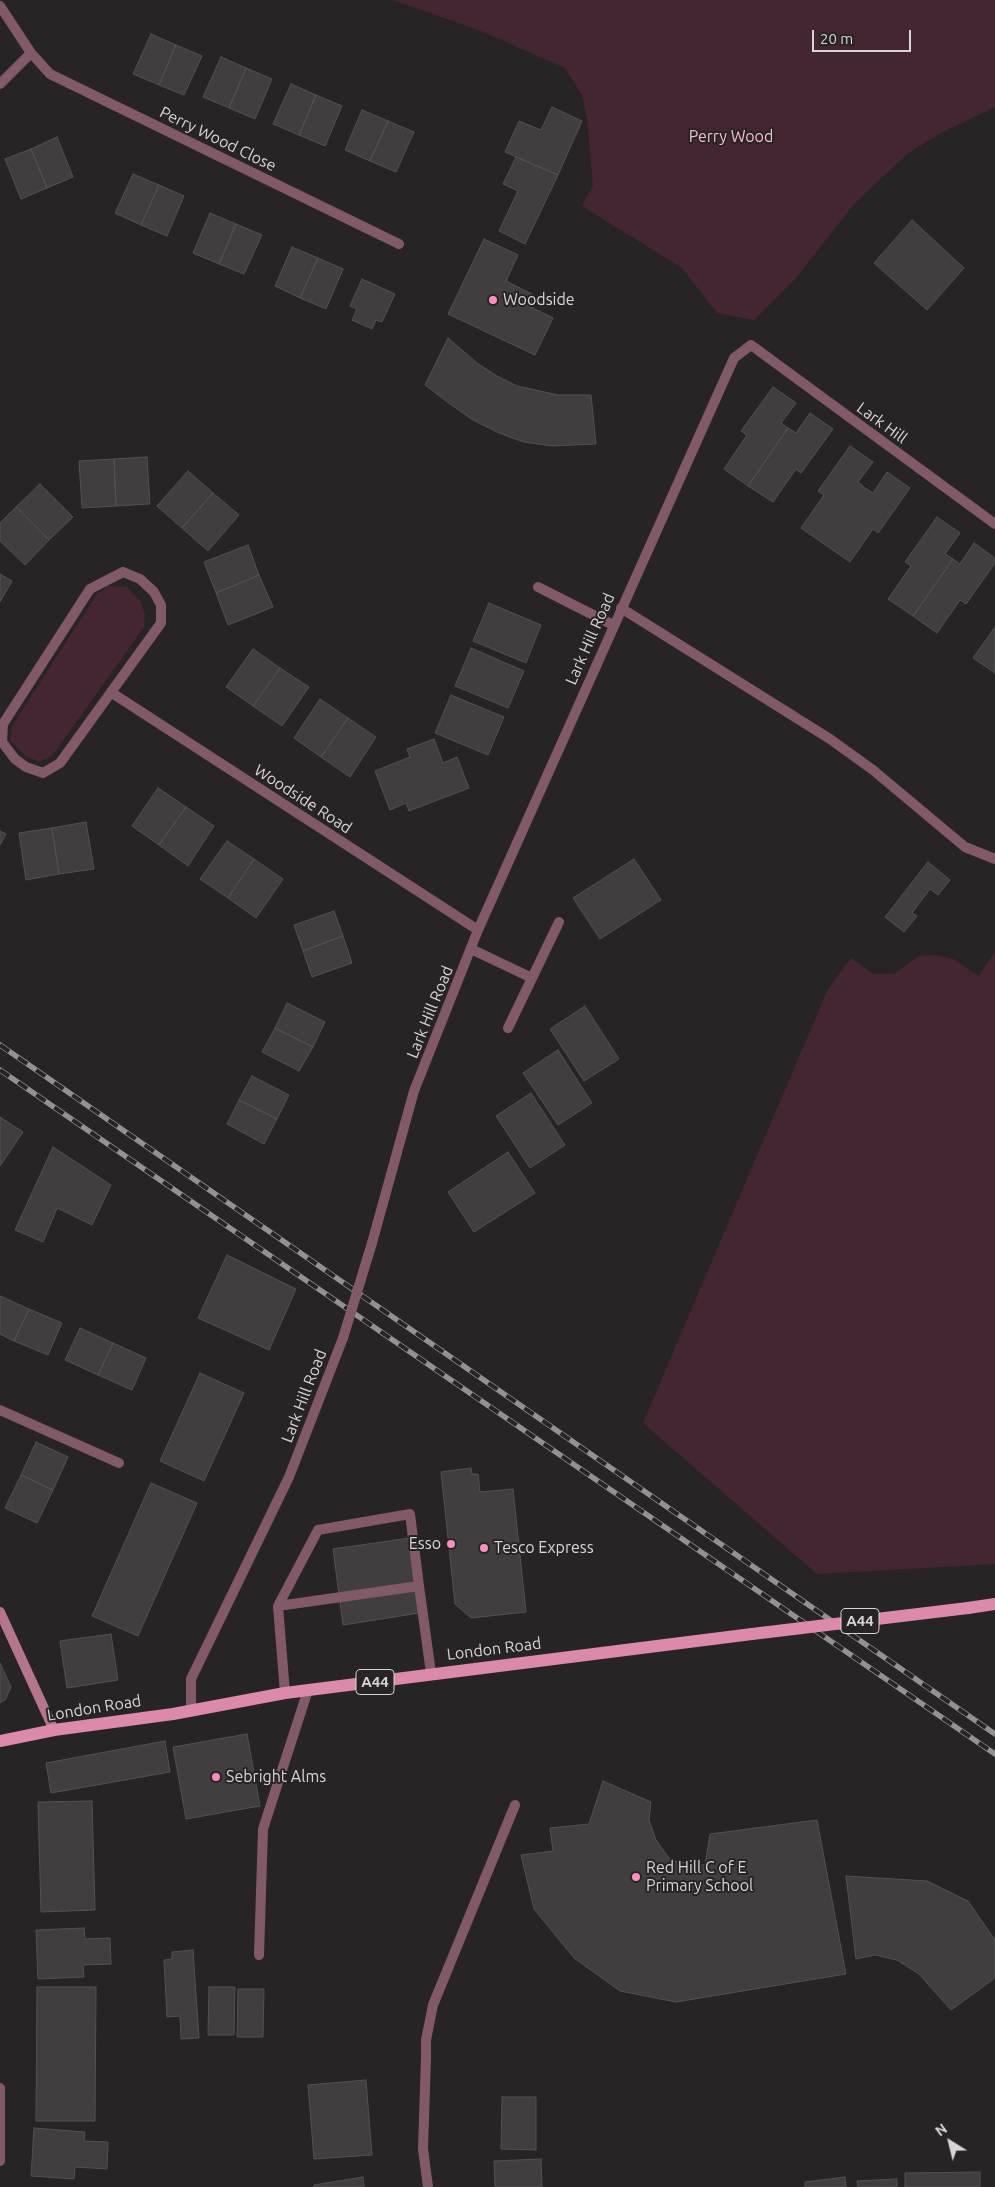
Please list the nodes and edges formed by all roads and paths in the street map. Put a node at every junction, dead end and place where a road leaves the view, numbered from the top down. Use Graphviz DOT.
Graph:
graph roads {
  1 [pos="0,6"];
  2 [pos="31,53"];
  3 [pos="0,84"];
  4 [pos="399,244"];
  5 [pos="751,345"];
  6 [pos="995,524"];
  7 [pos="538,587"];
  8 [pos="621,608"];
  9 [pos="613,625"];
  10 [pos="112,693"];
  11 [pos="995,859"];
  12 [pos="559,922"];
  13 [pos="478,930"];
  14 [pos="471,949"];
  15 [pos="532,978"];
  16 [pos="508,1028"];
  17 [pos="0,1410"];
  18 [pos="119,1462"];
  19 [pos="419,1586"];
  20 [pos="995,1604"];
  21 [pos="278,1606"];
  22 [pos="0,1612"];
  23 [pos="431,1673"];
  24 [pos="308,1690"];
  25 [pos="285,1693"];
  26 [pos="191,1710"];
  27 [pos="54,1730"];
  28 [pos="0,1741"];
  29 [pos="515,1806"];
  30 [pos="259,1955"];
  31 [pos="0,2088"];
  32 [pos="0,2161"];
  33 [pos="428,2187"];
  1 -- 2 [label="street, Perry Wood Close"];
  2 -- 3 [label="street"];
  2 -- 4 [label="street, Perry Wood Close"];
  5 -- 6 [label="street, Lark Hill"];
  5 -- 8 [label="street, Lark Hill Road"];
  7 -- 9 [label="street"];
  8 -- 9 [label="street, Lark Hill Road"];
  8 -- 11 [label="street"];
  9 -- 13 [label="street, Lark Hill Road"];
  10 -- 10 [label="street"];
  10 -- 13 [label="street, Woodside Road"];
  12 -- 15 [label="street"];
  13 -- 14 [label="street, Lark Hill Road"];
  14 -- 15 [label="street"];
  14 -- 26 [label="street, Lark Hill Road, bridge"];
  15 -- 16 [label="street"];
  17 -- 18 [label="street"];
  19 -- 21 [label="street"];
  19 -- 21 [label="street"];
  19 -- 23 [label="street"];
  20 -- 23 [label="main road, London Road / A44, bridge"];
  21 -- 25 [label="street"];
  22 -- 27 [label="main road"];
  23 -- 24 [label="main road, London Road / A44"];
  24 -- 25 [label="main road, London Road / A44"];
  24 -- 30 [label="street"];
  25 -- 26 [label="main road, London Road / A44"];
  26 -- 27 [label="main road, London Road / A44"];
  27 -- 28 [label="main road, London Road / A44"];
  29 -- 33 [label="street"];
  31 -- 32 [label="street"];
}
